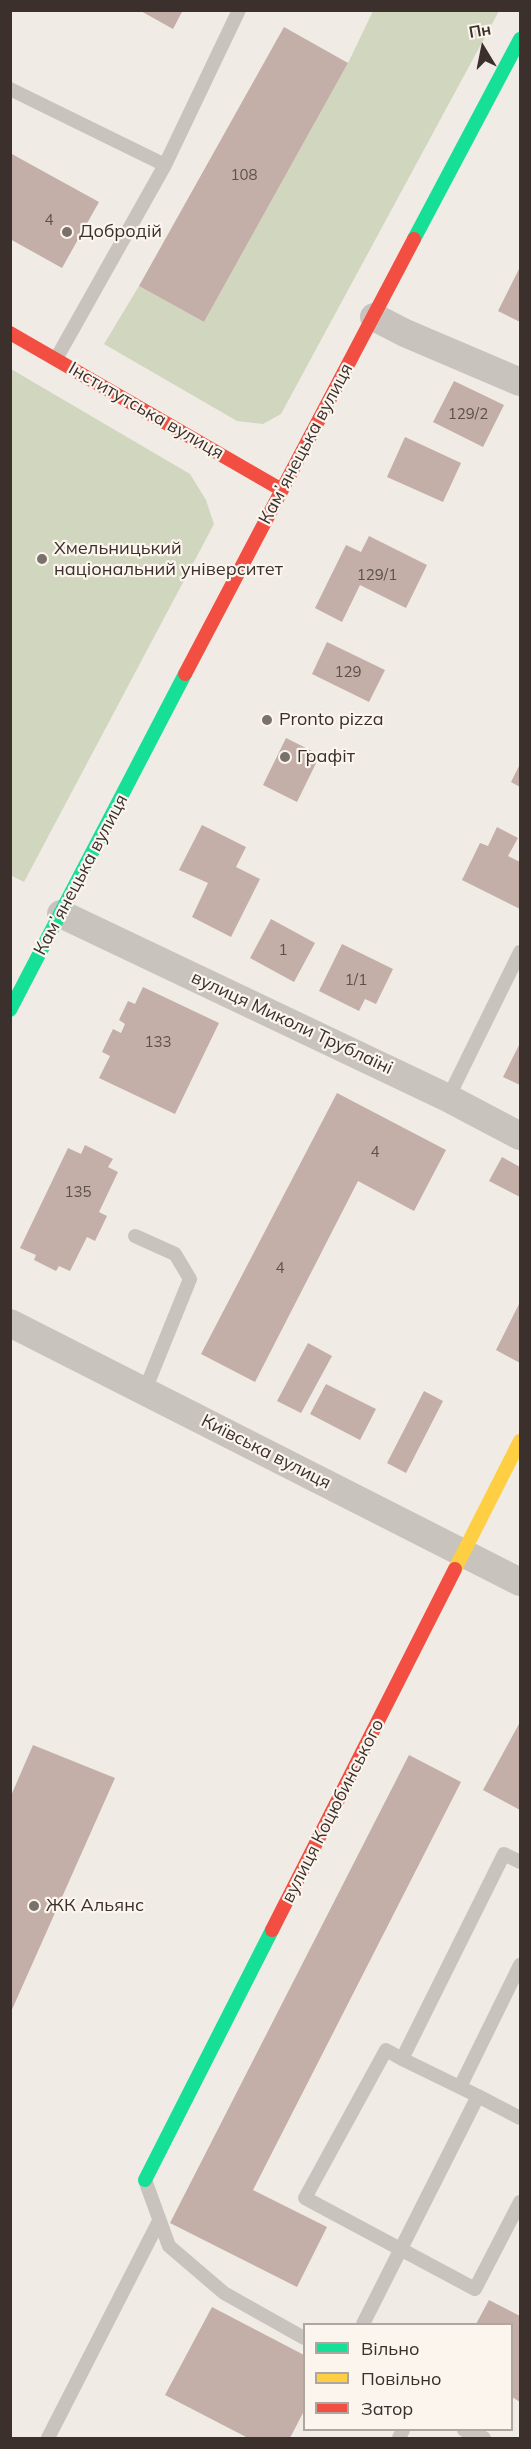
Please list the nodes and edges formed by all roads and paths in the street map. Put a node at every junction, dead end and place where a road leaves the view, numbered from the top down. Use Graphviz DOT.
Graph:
graph roads {
  1 [pos="239,10"];
  2 [pos="520,39"];
  3 [pos="516,56"];
  4 [pos="10,90"];
  5 [pos="165,165"];
  6 [pos="374,318"];
  7 [pos="10,333"];
  8 [pos="56,359"];
  9 [pos="520,382"];
  10 [pos="282,490"];
  11 [pos="61,914"];
  12 [pos="520,952"];
  13 [pos="10,1010"];
  14 [pos="448,1098"];
  15 [pos="520,1136"];
  16 [pos="135,1236"];
  17 [pos="10,1323"];
  18 [pos="145,1390"];
  19 [pos="520,1441"];
  20 [pos="465,1554"];
  21 [pos="520,1582"];
  22 [pos="520,1862"];
  23 [pos="520,1965"];
  24 [pos="402,2059"];
  25 [pos="460,2087"];
  26 [pos="478,2096"];
  27 [pos="520,2118"];
  28 [pos="145,2180"];
  29 [pos="520,2202"];
  30 [pos="159,2221"];
  31 [pos="400,2251"];
  32 [pos="364,2323"];
  33 [pos="303,2337"];
  34 [pos="466,2431"];
  35 [pos="48,2439"];
  36 [pos="484,2439"];
  1 -- 5 [label="lane"];
  2 -- 3 [label="street, Камʼянецька вулиця"];
  3 -- 6 [label="street, Камʼянецька вулиця"];
  4 -- 5 [label="lane"];
  5 -- 8 [label="lane"];
  6 -- 9 [label="street"];
  6 -- 10 [label="street, Камʼянецька вулиця"];
  7 -- 8 [label="street, Інститутська вулиця"];
  8 -- 10 [label="street, Інститутська вулиця"];
  10 -- 11 [label="street, Камʼянецька вулиця"];
  11 -- 13 [label="street, Камʼянецька вулиця"];
  11 -- 14 [label="street, вулиця Миколи Трублаїні"];
  12 -- 14 [label="lane"];
  14 -- 15 [label="street, вулиця Миколи Трублаїні"];
  16 -- 18 [label="lane"];
  17 -- 18 [label="street, Київська вулиця"];
  18 -- 20 [label="street, Київська вулиця"];
  19 -- 20 [label="street, вулиця Коцюбинського"];
  20 -- 21 [label="street, Київська вулиця"];
  20 -- 28 [label="street, вулиця Коцюбинського"];
  22 -- 24 [label="lane"];
  23 -- 25 [label="lane"];
  24 -- 25 [label="lane"];
  24 -- 31 [label="lane"];
  25 -- 26 [label="lane"];
  26 -- 27 [label="lane"];
  26 -- 31 [label="lane"];
  28 -- 30 [label="lane"];
  29 -- 31 [label="lane"];
  30 -- 33 [label="lane"];
  30 -- 35 [label="lane"];
  31 -- 32 [label="lane"];
  34 -- 36 [label="lane"];
}
